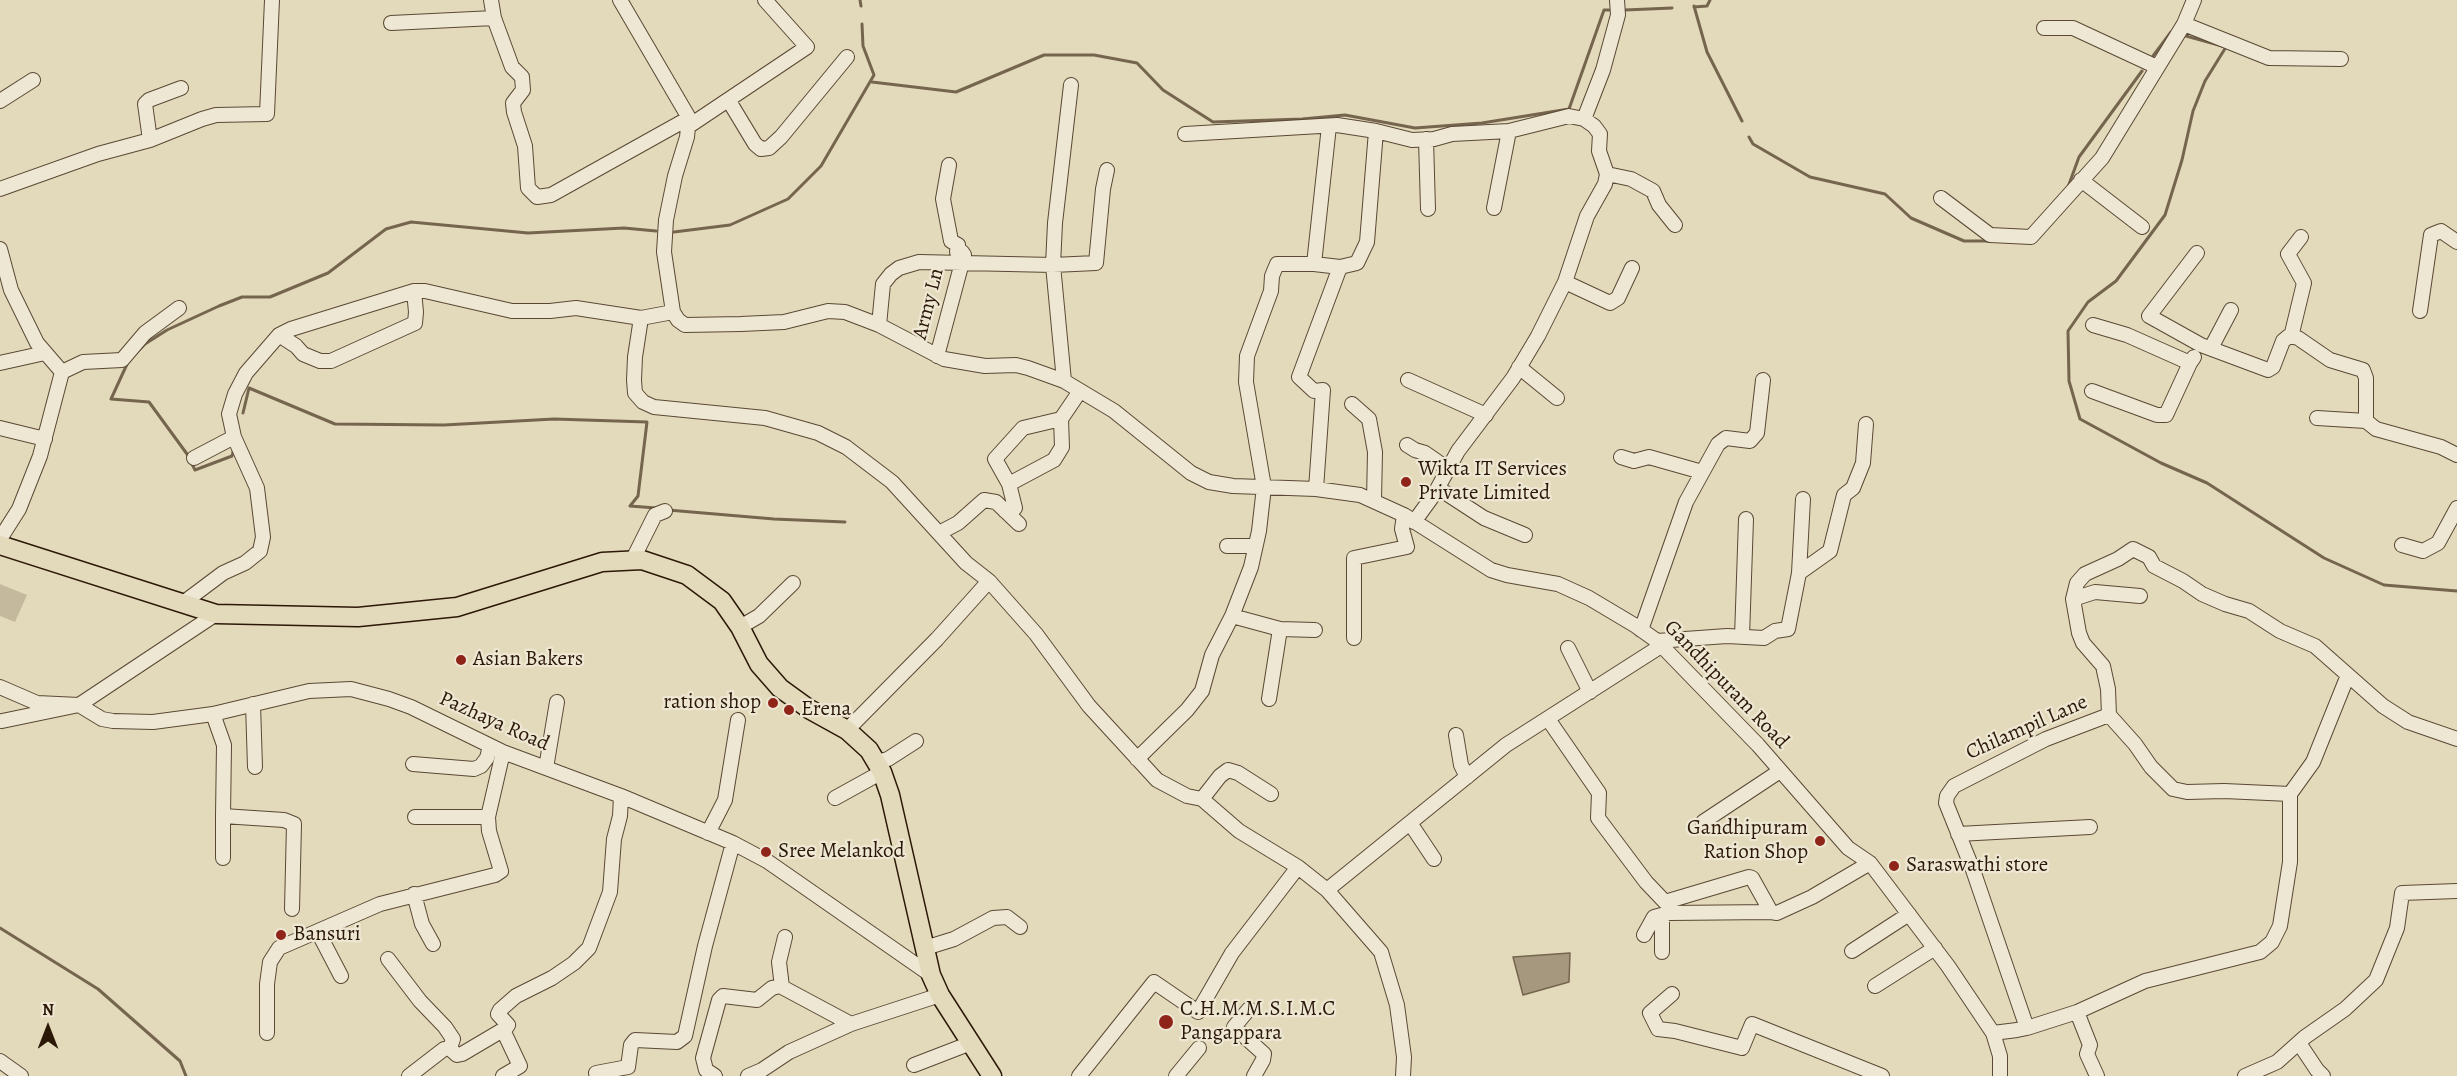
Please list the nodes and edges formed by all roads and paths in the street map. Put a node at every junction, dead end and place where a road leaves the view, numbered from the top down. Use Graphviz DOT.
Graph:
graph roads {
  1 [pos="272,0"];
  2 [pos="491,0"];
  3 [pos="620,0"];
  4 [pos="765,0"];
  5 [pos="1617,0"];
  6 [pos="2194,0"];
  7 [pos="494,18"];
  8 [pos="391,23"];
  9 [pos="2184,24"];
  10 [pos="2044,28"];
  11 [pos="847,57"];
  12 [pos="2341,59"];
  13 [pos="2157,67"];
  14 [pos="33,80"];
  15 [pos="1071,85"];
  16 [pos="181,88"];
  17 [pos="0,101"];
  18 [pos="729,101"];
  19 [pos="1584,118"];
  20 [pos="689,122"];
  21 [pos="1329,126"];
  22 [pos="1509,130"];
  23 [pos="1376,131"];
  24 [pos="1185,134"];
  25 [pos="1426,139"];
  26 [pos="150,140"];
  27 [pos="949,165"];
  28 [pos="1107,170"];
  29 [pos="1607,174"];
  30 [pos="2081,180"];
  31 [pos="0,189"];
  32 [pos="1941,198"];
  33 [pos="1428,208"];
  34 [pos="1494,208"];
  35 [pos="1675,225"];
  36 [pos="2142,227"];
  37 [pos="2301,237"];
  38 [pos="2457,242"];
  39 [pos="0,249"];
  40 [pos="2197,253"];
  41 [pos="961,262"];
  42 [pos="1314,264"];
  43 [pos="1053,265"];
  44 [pos="1340,267"];
  45 [pos="1632,268"];
  46 [pos="1565,282"];
  47 [pos="414,291"];
  48 [pos="179,309"];
  49 [pos="2231,310"];
  50 [pos="2420,311"];
  51 [pos="673,312"];
  52 [pos="641,318"];
  53 [pos="879,325"];
  54 [pos="2093,325"];
  55 [pos="279,335"];
  56 [pos="2291,337"];
  57 [pos="2206,346"];
  58 [pos="45,352"];
  59 [pos="937,356"];
  60 [pos="0,363"];
  61 [pos="2190,363"];
  62 [pos="1519,367"];
  63 [pos="62,372"];
  64 [pos="1408,380"];
  65 [pos="1763,380"];
  66 [pos="1064,381"];
  67 [pos="1080,391"];
  68 [pos="2092,391"];
  69 [pos="1557,398"];
  70 [pos="1352,404"];
  71 [pos="1486,415"];
  72 [pos="2317,418"];
  73 [pos="1061,419"];
  74 [pos="2366,421"];
  75 [pos="1866,424"];
  76 [pos="0,428"];
  77 [pos="234,437"];
  78 [pos="45,439"];
  79 [pos="1407,445"];
  80 [pos="2457,455"];
  81 [pos="194,458"];
  82 [pos="1620,458"];
  83 [pos="1448,469"];
  84 [pos="1702,472"];
  85 [pos="1009,484"];
  86 [pos="1264,487"];
  87 [pos="1438,488"];
  88 [pos="1316,489"];
  89 [pos="1803,499"];
  90 [pos="1374,500"];
  91 [pos="2457,508"];
  92 [pos="665,511"];
  93 [pos="1005,511"];
  94 [pos="1409,519"];
  95 [pos="1746,519"];
  96 [pos="1019,524"];
  97 [pos="939,534"];
  98 [pos="1525,535"];
  99 [pos="0,539"];
  100 [pos="0,545"];
  101 [pos="2402,545"];
  102 [pos="1227,546"];
  103 [pos="1255,546"];
  104 [pos="632,561"];
  105 [pos="1799,573"];
  106 [pos="989,581"];
  107 [pos="793,583"];
  108 [pos="2140,596"];
  109 [pos="2073,599"];
  110 [pos="183,603"];
  111 [pos="216,614"];
  112 [pos="1232,616"];
  113 [pos="740,627"];
  114 [pos="1280,629"];
  115 [pos="1315,630"];
  116 [pos="1641,630"];
  117 [pos="1742,637"];
  118 [pos="1354,638"];
  119 [pos="1659,644"];
  120 [pos="1568,648"];
  121 [pos="2348,675"];
  122 [pos="0,687"];
  123 [pos="1590,692"];
  124 [pos="1269,699"];
  125 [pos="557,702"];
  126 [pos="253,704"];
  127 [pos="79,705"];
  128 [pos="213,714"];
  129 [pos="2109,715"];
  130 [pos="1548,718"];
  131 [pos="738,720"];
  132 [pos="2,721"];
  133 [pos="847,730"];
  134 [pos="1456,735"];
  135 [pos="2457,739"];
  136 [pos="916,741"];
  137 [pos="496,749"];
  138 [pos="1137,759"];
  139 [pos="413,764"];
  140 [pos="255,767"];
  141 [pos="879,767"];
  142 [pos="546,768"];
  143 [pos="1780,771"];
  144 [pos="1467,777"];
  145 [pos="1271,794"];
  146 [pos="2290,794"];
  147 [pos="621,796"];
  148 [pos="835,798"];
  149 [pos="1202,799"];
  150 [pos="223,816"];
  151 [pos="488,816"];
  152 [pos="415,817"];
  153 [pos="1703,822"];
  154 [pos="1410,823"];
  155 [pos="2090,827"];
  156 [pos="708,833"];
  157 [pos="1958,834"];
  158 [pos="733,843"];
  159 [pos="223,858"];
  160 [pos="1434,859"];
  161 [pos="1870,863"];
  162 [pos="1298,867"];
  163 [pos="1327,890"];
  164 [pos="2457,891"];
  165 [pos="414,894"];
  166 [pos="292,909"];
  167 [pos="1668,910"];
  168 [pos="1777,911"];
  169 [pos="1909,914"];
  170 [pos="1020,927"];
  171 [pos="318,932"];
  172 [pos="1644,935"];
  173 [pos="785,937"];
  174 [pos="433,944"];
  175 [pos="925,948"];
  176 [pos="1935,948"];
  177 [pos="1852,951"];
  178 [pos="1662,952"];
  179 [pos="388,959"];
  180 [pos="931,975"];
  181 [pos="341,976"];
  182 [pos="1875,986"];
  183 [pos="782,987"];
  184 [pos="1672,994"];
  185 [pos="940,995"];
  186 [pos="1249,1009"];
  187 [pos="2077,1012"];
  188 [pos="851,1024"];
  189 [pos="2027,1028"];
  190 [pos="502,1030"];
  191 [pos="267,1033"];
  192 [pos="1993,1033"];
  193 [pos="971,1043"];
  194 [pos="2299,1043"];
  195 [pos="450,1048"];
  196 [pos="1199,1048"];
  197 [pos="0,1061"];
  198 [pos="914,1065"];
  199 [pos="596,1073"];
  200 [pos="18,1075"];
  201 [pos="409,1076"];
  202 [pos="503,1076"];
  203 [pos="715,1076"];
  204 [pos="748,1076"];
  205 [pos="992,1076"];
  206 [pos="1078,1076"];
  207 [pos="1176,1076"];
  208 [pos="1254,1076"];
  209 [pos="1403,1076"];
  210 [pos="1882,1076"];
  211 [pos="2000,1076"];
  212 [pos="2097,1076"];
  213 [pos="2245,1076"];
  214 [pos="2323,1076"];
  1 -- 26 [label="street"];
  2 -- 7 [label="street"];
  3 -- 20 [label="street"];
  4 -- 18 [label="street"];
  5 -- 19 [label="street"];
  6 -- 9 [label="street"];
  7 -- 8 [label="street"];
  7 -- 20 [label="street"];
  9 -- 12 [label="street"];
  9 -- 13 [label="street"];
  10 -- 13 [label="street"];
  11 -- 18 [label="street"];
  13 -- 30 [label="street"];
  14 -- 17 [label="street"];
  15 -- 43 [label="street"];
  16 -- 26 [label="street"];
  18 -- 20 [label="street"];
  19 -- 22 [label="street"];
  19 -- 29 [label="street"];
  20 -- 51 [label="street"];
  21 -- 23 [label="street"];
  21 -- 24 [label="street"];
  21 -- 42 [label="street"];
  22 -- 25 [label="street"];
  22 -- 34 [label="street"];
  23 -- 25 [label="street"];
  23 -- 44 [label="street"];
  25 -- 33 [label="street"];
  26 -- 31 [label="street"];
  27 -- 41 [label="street, Army Ln"];
  28 -- 43 [label="street"];
  29 -- 35 [label="street"];
  29 -- 46 [label="street"];
  30 -- 32 [label="street"];
  30 -- 36 [label="street"];
  37 -- 56 [label="street"];
  38 -- 50 [label="street"];
  39 -- 58 [label="street"];
  40 -- 57 [label="street"];
  41 -- 43 [label="street"];
  41 -- 53 [label="street"];
  41 -- 59 [label="street, Army Ln"];
  42 -- 44 [label="street"];
  42 -- 86 [label="street"];
  43 -- 66 [label="street"];
  44 -- 88 [label="street"];
  45 -- 46 [label="street"];
  46 -- 62 [label="street"];
  47 -- 52 [label="street"];
  47 -- 55 [label="street"];
  47 -- 55 [label="street"];
  48 -- 63 [label="street"];
  49 -- 57 [label="street"];
  51 -- 52 [label="street"];
  51 -- 53 [label="street, Gandhipuram Road"];
  52 -- 97 [label="street"];
  53 -- 59 [label="street, Gandhipuram Road"];
  54 -- 61 [label="street"];
  55 -- 77 [label="street"];
  56 -- 57 [label="street"];
  56 -- 74 [label="street"];
  57 -- 61 [label="street"];
  58 -- 60 [label="street"];
  58 -- 63 [label="street"];
  59 -- 66 [label="street, Gandhipuram Road"];
  61 -- 68 [label="street"];
  62 -- 69 [label="street"];
  62 -- 71 [label="street"];
  63 -- 78 [label="street"];
  64 -- 71 [label="street"];
  65 -- 84 [label="street"];
  66 -- 67 [label="street, Gandhipuram Road"];
  67 -- 73 [label="street"];
  67 -- 86 [label="street, Gandhipuram Road"];
  70 -- 90 [label="street"];
  71 -- 83 [label="street"];
  72 -- 74 [label="street"];
  73 -- 85 [label="street"];
  73 -- 85 [label="street"];
  74 -- 80 [label="street"];
  75 -- 105 [label="street"];
  76 -- 78 [label="street"];
  77 -- 81 [label="street"];
  77 -- 110 [label="street"];
  78 -- 99 [label="street"];
  79 -- 83 [label="street"];
  82 -- 84 [label="street"];
  83 -- 87 [label="street"];
  84 -- 116 [label="street"];
  85 -- 93 [label="street"];
  86 -- 88 [label="street, Gandhipuram Road"];
  86 -- 103 [label="street"];
  87 -- 94 [label="street"];
  87 -- 98 [label="street"];
  88 -- 90 [label="street, Gandhipuram Road"];
  89 -- 105 [label="street"];
  90 -- 94 [label="street, Gandhipuram Road"];
  91 -- 101 [label="street"];
  92 -- 104 [label="street"];
  93 -- 96 [label="street"];
  93 -- 97 [label="street"];
  94 -- 116 [label="street, Gandhipuram Road"];
  94 -- 118 [label="street"];
  95 -- 117 [label="street"];
  97 -- 106 [label="street"];
  100 -- 110 [label="main road"];
  102 -- 103 [label="street"];
  103 -- 112 [label="street"];
  104 -- 111 [label="main road"];
  104 -- 113 [label="main road"];
  105 -- 117 [label="street"];
  106 -- 133 [label="street"];
  106 -- 138 [label="street"];
  107 -- 113 [label="street"];
  108 -- 109 [label="street"];
  109 -- 121 [label="street"];
  109 -- 129 [label="street"];
  110 -- 111 [label="main road"];
  111 -- 127 [label="street"];
  112 -- 114 [label="street"];
  112 -- 138 [label="street"];
  113 -- 133 [label="main road"];
  114 -- 115 [label="street"];
  114 -- 124 [label="street"];
  116 -- 119 [label="street, Gandhipuram Road"];
  117 -- 119 [label="street"];
  119 -- 123 [label="street"];
  119 -- 143 [label="street, Gandhipuram Road"];
  120 -- 123 [label="street"];
  121 -- 135 [label="street"];
  121 -- 146 [label="street"];
  122 -- 127 [label="street, Pazhaya Road"];
  123 -- 130 [label="street"];
  125 -- 142 [label="street"];
  126 -- 128 [label="street, Pazhaya Road"];
  126 -- 137 [label="street, Pazhaya Road"];
  126 -- 140 [label="street"];
  127 -- 128 [label="street, Pazhaya Road"];
  127 -- 132 [label="street"];
  128 -- 150 [label="street"];
  129 -- 146 [label="street, Chilampil Lane"];
  129 -- 157 [label="street, Chilampil Lane"];
  130 -- 144 [label="street"];
  130 -- 167 [label="street"];
  131 -- 156 [label="street"];
  133 -- 141 [label="main road"];
  134 -- 144 [label="street"];
  136 -- 141 [label="street"];
  137 -- 139 [label="street"];
  137 -- 142 [label="street, Pazhaya Road"];
  137 -- 151 [label="street"];
  138 -- 149 [label="street"];
  141 -- 148 [label="street"];
  141 -- 175 [label="main road"];
  142 -- 147 [label="street, Pazhaya Road"];
  143 -- 153 [label="street"];
  143 -- 161 [label="street, Gandhipuram Road"];
  144 -- 154 [label="street"];
  145 -- 149 [label="street"];
  146 -- 187 [label="street"];
  147 -- 156 [label="street, Pazhaya Road"];
  147 -- 190 [label="street"];
  149 -- 162 [label="street"];
  150 -- 159 [label="street"];
  150 -- 166 [label="street"];
  151 -- 152 [label="street"];
  151 -- 165 [label="street"];
  154 -- 160 [label="street"];
  154 -- 163 [label="street"];
  155 -- 157 [label="street"];
  156 -- 158 [label="street, Pazhaya Road"];
  157 -- 189 [label="street, Chilampil Lane"];
  158 -- 180 [label="street, Pazhaya Road"];
  158 -- 199 [label="street"];
  161 -- 168 [label="street"];
  161 -- 169 [label="street, Gandhipuram Road"];
  162 -- 163 [label="street"];
  162 -- 206 [label="street"];
  163 -- 209 [label="street"];
  164 -- 194 [label="street"];
  165 -- 171 [label="street"];
  165 -- 174 [label="street"];
  167 -- 168 [label="street"];
  167 -- 168 [label="street"];
  167 -- 172 [label="street"];
  167 -- 178 [label="street"];
  169 -- 176 [label="street, Gandhipuram Road"];
  169 -- 177 [label="street"];
  170 -- 175 [label="street"];
  171 -- 181 [label="street"];
  171 -- 191 [label="street"];
  173 -- 183 [label="street"];
  175 -- 180 [label="main road"];
  176 -- 182 [label="street"];
  176 -- 192 [label="street, Gandhipuram Road"];
  179 -- 195 [label="street"];
  180 -- 185 [label="main road"];
  183 -- 188 [label="street"];
  183 -- 203 [label="street"];
  184 -- 210 [label="street"];
  185 -- 188 [label="street"];
  185 -- 193 [label="main road"];
  186 -- 208 [label="street"];
  187 -- 189 [label="street"];
  187 -- 212 [label="street"];
  188 -- 204 [label="street"];
  189 -- 192 [label="street"];
  190 -- 195 [label="street"];
  190 -- 202 [label="street"];
  192 -- 211 [label="street, Gandhipuram Road"];
  193 -- 198 [label="street"];
  193 -- 205 [label="main road"];
  194 -- 213 [label="street"];
  194 -- 214 [label="street"];
  195 -- 201 [label="street"];
  196 -- 207 [label="street"];
  197 -- 200 [label="street"];
}
